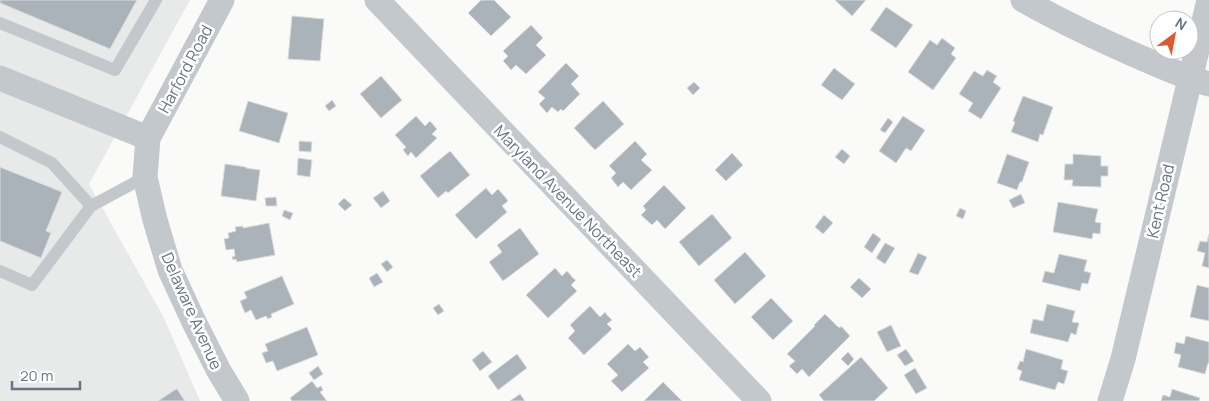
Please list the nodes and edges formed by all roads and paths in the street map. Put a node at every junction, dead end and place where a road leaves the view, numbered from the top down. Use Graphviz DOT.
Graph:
graph roads {
  1 [pos="156,0"];
  2 [pos="222,0"];
  3 [pos="377,0"];
  4 [pos="1023,0"];
  5 [pos="1209,0"];
  6 [pos="0,22"];
  7 [pos="1,81"];
  8 [pos="1199,81"];
  9 [pos="0,137"];
  10 [pos="148,138"];
  11 [pos="145,177"];
  12 [pos="91,206"];
  13 [pos="0,271"];
  14 [pos="237,401"];
  15 [pos="759,401"];
  16 [pos="1110,401"];
  1 -- 6 [label="lane"];
  2 -- 10 [label="street, Harford Road"];
  3 -- 15 [label="street, Maryland Avenue Northeast"];
  4 -- 8 [label="street"];
  5 -- 8 [label="street, Kent Road"];
  7 -- 10 [label="street"];
  8 -- 16 [label="street, Kent Road"];
  9 -- 12 [label="lane"];
  10 -- 11 [label="street, Delaware Avenue"];
  11 -- 12 [label="lane"];
  11 -- 14 [label="street, Delaware Avenue"];
  12 -- 13 [label="lane"];
}
